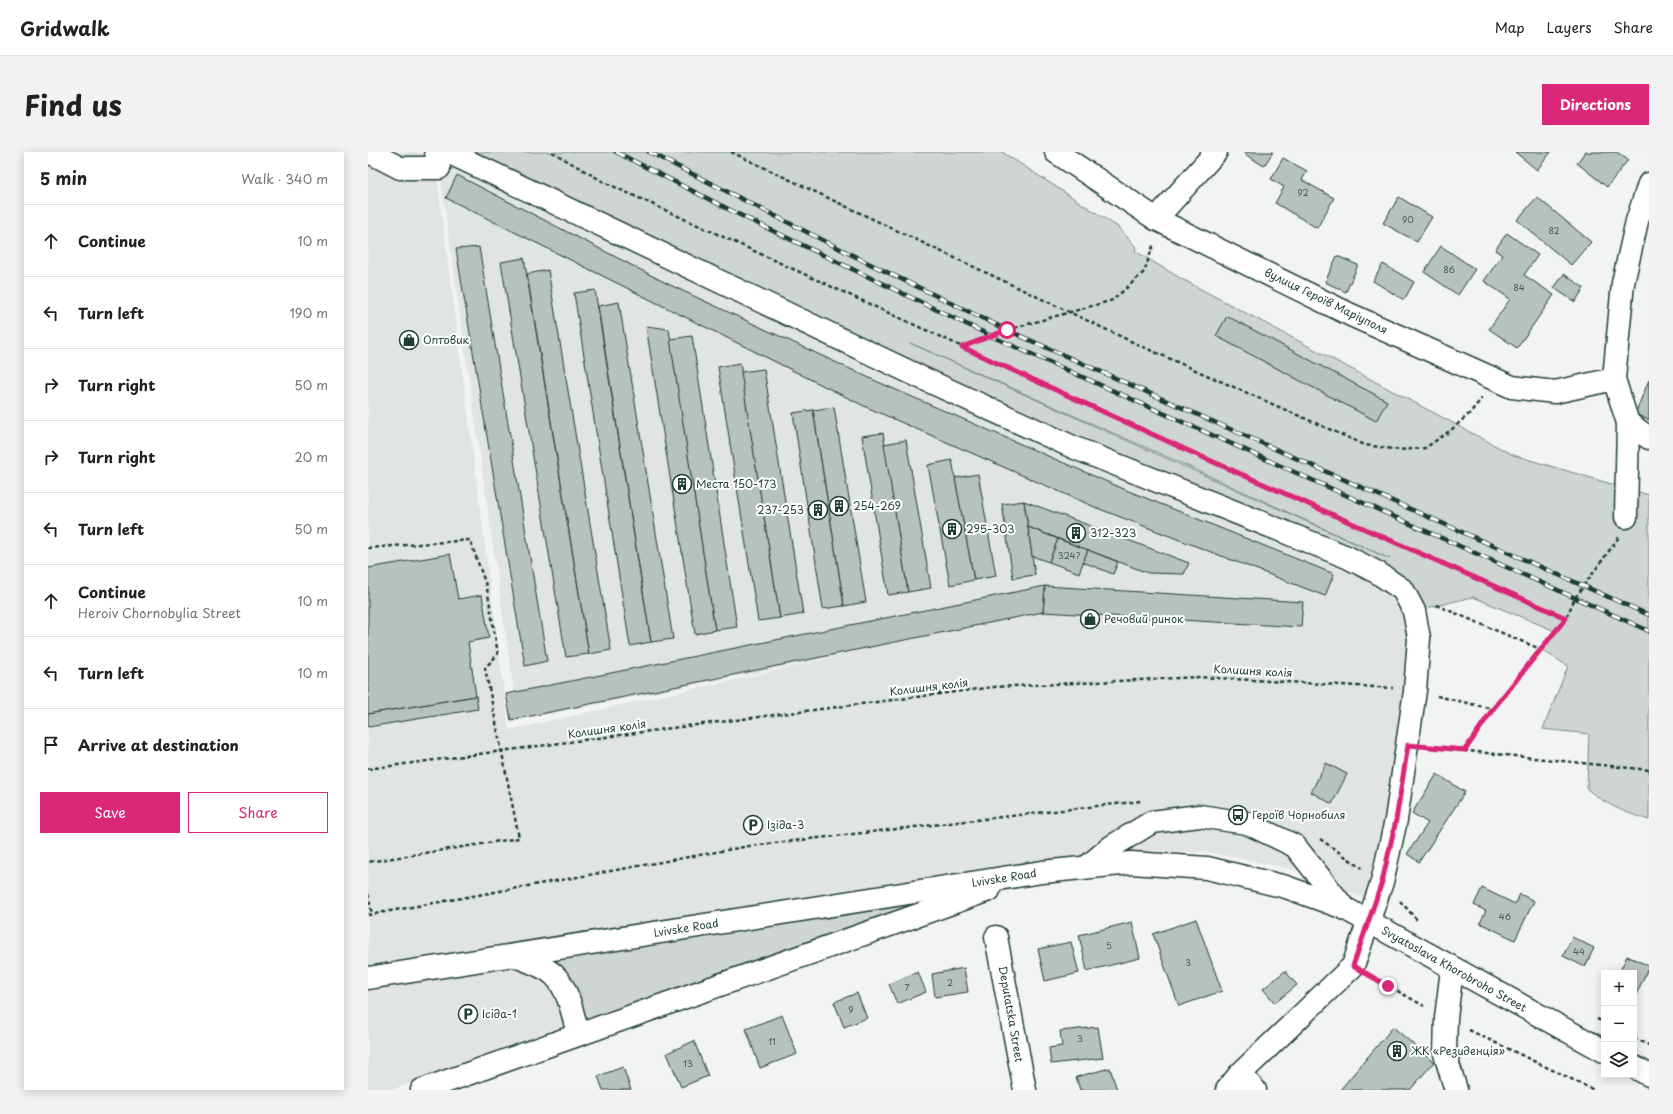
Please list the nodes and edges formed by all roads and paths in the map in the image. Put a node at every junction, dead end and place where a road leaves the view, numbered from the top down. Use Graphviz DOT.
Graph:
graph roads {
  1 [pos="369,152"];
  2 [pos="436,152"];
  3 [pos="448,152"];
  4 [pos="552,152"];
  5 [pos="731,152"];
  6 [pos="1056,152"];
  7 [pos="1216,152"];
  8 [pos="1649,184"];
  9 [pos="1156,219"];
  10 [pos="1068,312"];
  11 [pos="962,347"];
  12 [pos="1614,379"];
  13 [pos="1512,387"];
  14 [pos="1628,423"];
  15 [pos="1649,438"];
  16 [pos="1626,517"];
  17 [pos="368,548"];
  18 [pos="1403,590"];
  19 [pos="1566,618"];
  20 [pos="1540,649"];
  21 [pos="1415,692"];
  22 [pos="1493,709"];
  23 [pos="1408,745"];
  24 [pos="1465,750"];
  25 [pos="502,752"];
  26 [pos="368,769"];
  27 [pos="1649,770"];
  28 [pos="368,862"];
  29 [pos="1088,866"];
  30 [pos="1042,872"];
  31 [pos="368,894"];
  32 [pos="1344,908"];
  33 [pos="372,914"];
  34 [pos="1368,922"];
  35 [pos="996,937"];
  36 [pos="515,956"];
  37 [pos="1353,966"];
  38 [pos="1452,969"];
  39 [pos="368,978"];
  40 [pos="1446,1018"];
  41 [pos="578,1034"];
  42 [pos="1637,1039"];
  43 [pos="1649,1045"];
  44 [pos="1601,1049"];
  45 [pos="1637,1069"];
  46 [pos="1649,1075"];
  47 [pos="1234,1082"];
  48 [pos="422,1090"];
  49 [pos="1024,1090"];
  50 [pos="1255,1090"];
  51 [pos="1456,1090"];
  52 [pos="1594,1090"];
  1 -- 2 [label="street"];
  3 -- 18 [label="street"];
  4 -- 11 [label="path"];
  5 -- 10 [label="path"];
  6 -- 9 [label="street, вулиця Героїв Маріуполя"];
  7 -- 9 [label="street"];
  8 -- 12 [label="street"];
  9 -- 10 [label="path"];
  9 -- 13 [label="street, вулиця Героїв Маріуполя"];
  10 -- 11 [label="path"];
  10 -- 13 [label="path"];
  11 -- 19 [label="path"];
  12 -- 13 [label="street, вулиця Героїв Маріуполя"];
  12 -- 14 [label="street"];
  14 -- 15 [label="street"];
  14 -- 16 [label="street"];
  16 -- 19 [label="path"];
  17 -- 25 [label="path"];
  18 -- 20 [label="path"];
  18 -- 21 [label="street"];
  19 -- 20 [label="path"];
  20 -- 22 [label="path"];
  21 -- 22 [label="path, Колишня колія"];
  21 -- 23 [label="street"];
  21 -- 25 [label="path, Колишня колія"];
  22 -- 24 [label="path"];
  23 -- 24 [label="path"];
  23 -- 34 [label="street"];
  24 -- 27 [label="path"];
  25 -- 26 [label="path, Колишня колія"];
  25 -- 28 [label="path"];
  29 -- 30 [label="street, Svyatoslava Khorobroho Street"];
  29 -- 32 [label="street, Svyatoslava Khorobroho Street"];
  29 -- 32 [label="street"];
  30 -- 36 [label="street, Lvivske Road"];
  30 -- 41 [label="street, Lvivske Road"];
  31 -- 33 [label="path"];
  32 -- 34 [label="street, Svyatoslava Khorobroho Street"];
  34 -- 37 [label="street"];
  34 -- 38 [label="street, Svyatoslava Khorobroho Street"];
  35 -- 49 [label="street, Deputatska Street"];
  36 -- 39 [label="street, Lvivske Road"];
  36 -- 41 [label="street"];
  37 -- 40 [label="path"];
  37 -- 47 [label="street"];
  38 -- 40 [label="street"];
  38 -- 44 [label="street, Svyatoslava Khorobroho Street"];
  40 -- 51 [label="street"];
  40 -- 52 [label="path"];
  41 -- 48 [label="street, Lvivske Road"];
  42 -- 43 [label="path"];
  45 -- 46 [label="street"];
  47 -- 50 [label="street"];
}
